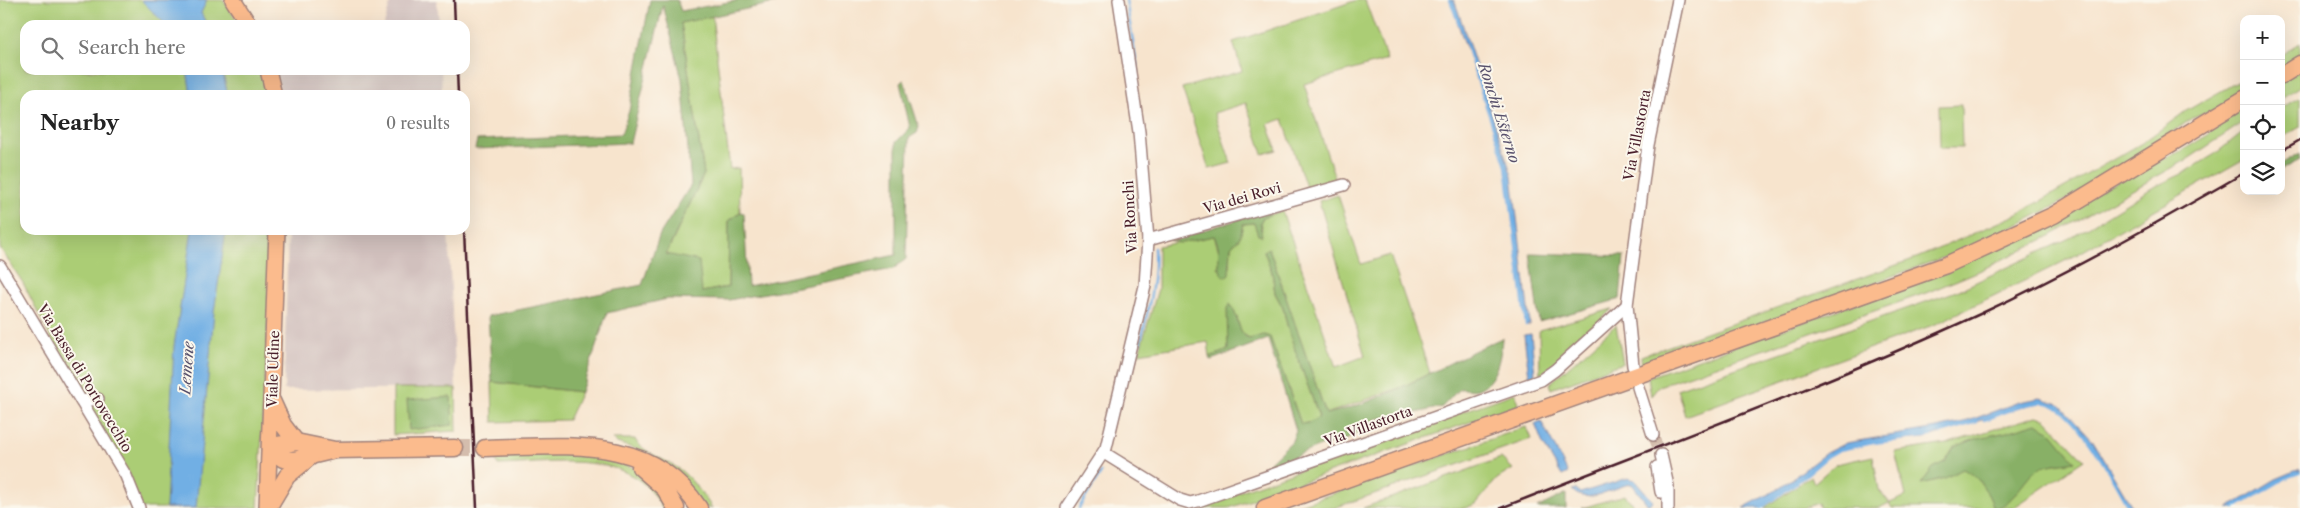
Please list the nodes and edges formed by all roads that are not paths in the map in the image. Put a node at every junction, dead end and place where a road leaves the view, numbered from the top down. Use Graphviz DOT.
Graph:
graph roads {
  1 [pos="233,0"];
  2 [pos="1119,0"];
  3 [pos="1678,0"];
  4 [pos="247,20"];
  5 [pos="2300,64"];
  6 [pos="2285,73"];
  7 [pos="269,75"];
  8 [pos="273,90"];
  9 [pos="2240,101"];
  10 [pos="1344,185"];
  11 [pos="277,235"];
  12 [pos="1148,240"];
  13 [pos="0,266"];
  14 [pos="1627,305"];
  15 [pos="1633,366"];
  16 [pos="1638,387"];
  17 [pos="98,399"];
  18 [pos="81,401"];
  19 [pos="272,401"];
  20 [pos="1653,435"];
  21 [pos="296,442"];
  22 [pos="569,447"];
  23 [pos="455,448"];
  24 [pos="485,448"];
  25 [pos="270,450"];
  26 [pos="334,450"];
  27 [pos="1104,453"];
  28 [pos="1661,455"];
  29 [pos="310,457"];
  30 [pos="1656,467"];
  31 [pos="139,508"];
  32 [pos="268,508"];
  33 [pos="676,508"];
  34 [pos="698,508"];
  35 [pos="1067,508"];
  36 [pos="1265,508"];
  37 [pos="1660,508"];
  38 [pos="1668,508"];
  1 -- 4 [label="main road"];
  2 -- 12 [label="street, Via Ronchi"];
  3 -- 14 [label="street, Via Villastorta"];
  5 -- 6 [label="highway"];
  7 -- 8 [label="main road"];
  9 -- 36 [label="highway"];
  10 -- 12 [label="street, Via dei Rovi"];
  11 -- 19 [label="main road, Viale Udine"];
  12 -- 27 [label="street, Via Ronchi"];
  13 -- 18 [label="street, Via Bassa di Portovecchio"];
  14 -- 15 [label="street, Via Villastorta"];
  14 -- 27 [label="street, Via Villastorta"];
  16 -- 20 [label="street"];
  17 -- 18 [label="street"];
  18 -- 31 [label="street, Via Bassa di Portovecchio"];
  19 -- 21 [label="highway"];
  19 -- 25 [label="main road, Viale Udine"];
  21 -- 25 [label="highway"];
  21 -- 26 [label="highway"];
  22 -- 24 [label="highway"];
  22 -- 33 [label="highway"];
  22 -- 34 [label="highway"];
  23 -- 26 [label="highway"];
  25 -- 29 [label="highway"];
  25 -- 32 [label="main road, Viale Udine"];
  26 -- 29 [label="highway"];
  27 -- 35 [label="street, Via Ronchi"];
  28 -- 38 [label="street"];
  29 -- 32 [label="highway"];
  30 -- 37 [label="street"];
}
